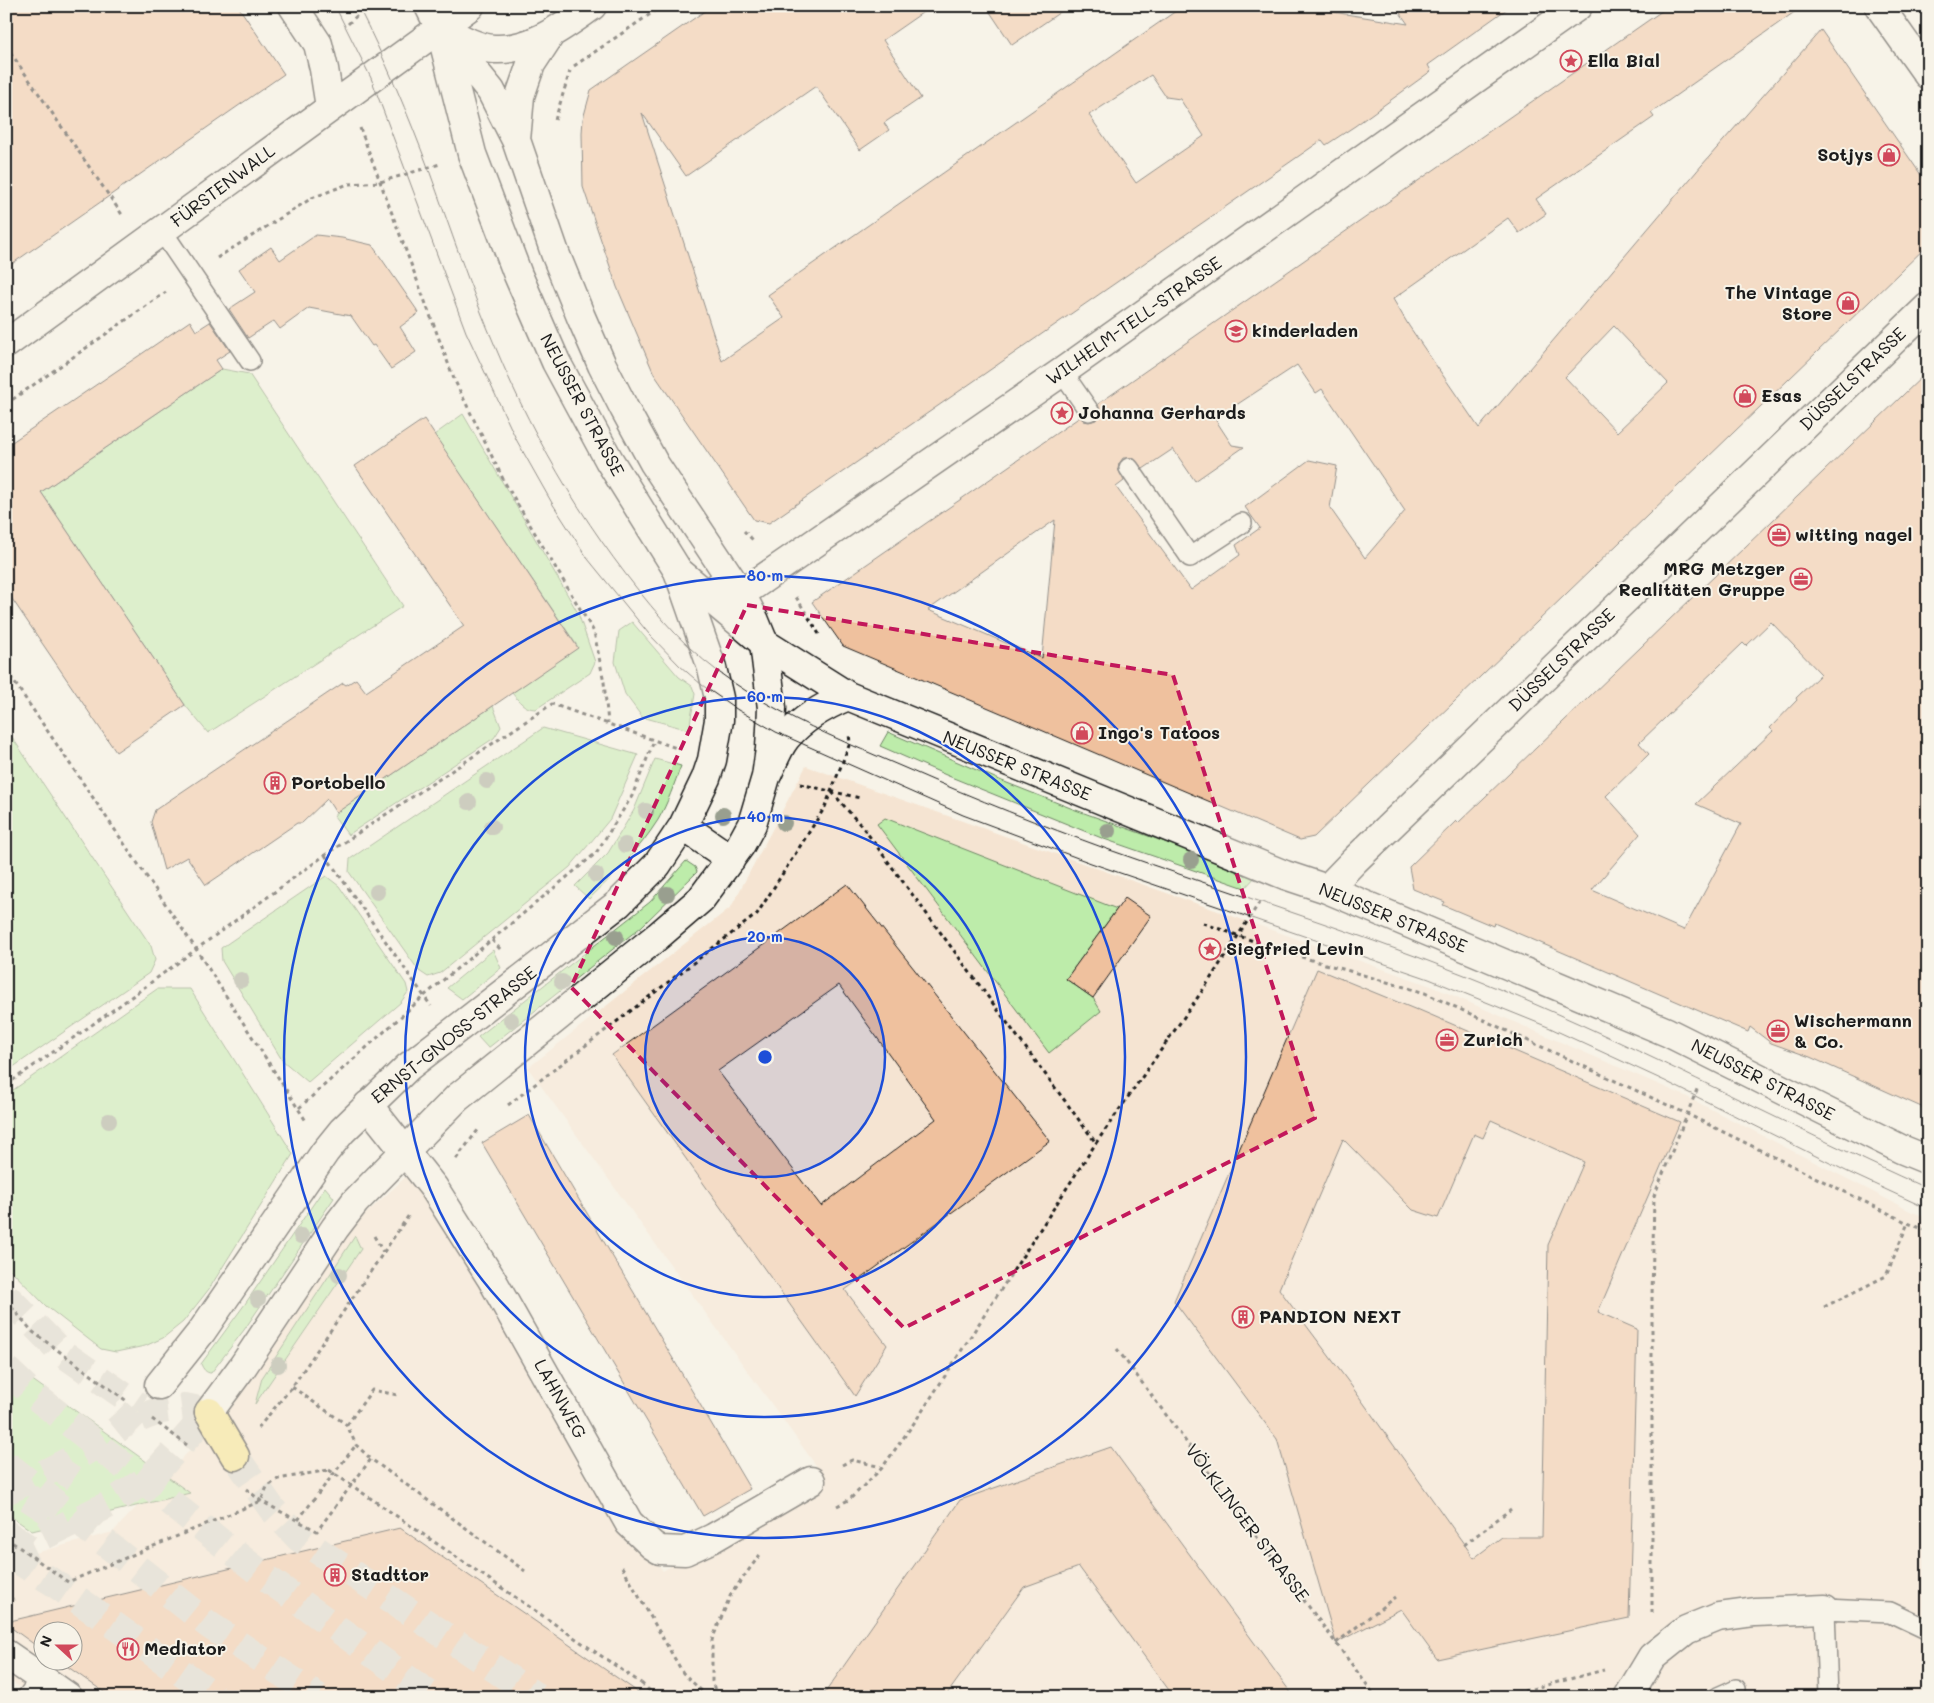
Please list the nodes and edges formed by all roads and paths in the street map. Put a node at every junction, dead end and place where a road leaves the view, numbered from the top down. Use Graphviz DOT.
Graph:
graph roads {
  1 [pos="293,6"];
  2 [pos="470,6"];
  3 [pos="592,6"];
  4 [pos="662,6"];
  5 [pos="1578,6"];
  6 [pos="1880,6"];
  7 [pos="434,17"];
  8 [pos="550,35"];
  9 [pos="6,46"];
  10 [pos="571,68"];
  11 [pos="1928,75"];
  12 [pos="330,107"];
  13 [pos="516,140"];
  14 [pos="380,182"];
  15 [pos="153,238"];
  16 [pos="1928,307"];
  17 [pos="6,344"];
  18 [pos="250,361"];
  19 [pos="1062,372"];
  20 [pos="1089,410"];
  21 [pos="1129,468"];
  22 [pos="1242,523"];
  23 [pos="678,571"];
  24 [pos="741,594"];
  25 [pos="764,643"];
  26 [pos="6,670"];
  27 [pos="848,696"];
  28 [pos="654,741"];
  29 [pos="766,777"];
  30 [pos="860,798"];
  31 [pos="683,826"];
  32 [pos="325,855"];
  33 [pos="731,858"];
  34 [pos="1285,875"];
  35 [pos="1327,890"];
  36 [pos="1203,923"];
  37 [pos="1237,935"];
  38 [pos="196,949"];
  39 [pos="424,996"];
  40 [pos="452,1034"];
  41 [pos="1712,1055"];
  42 [pos="6,1084"];
  43 [pos="368,1104"];
  44 [pos="299,1108"];
  45 [pos="1687,1114"];
  46 [pos="1096,1143"];
  47 [pos="406,1151"];
  48 [pos="325,1152"];
  49 [pos="1928,1160"];
  50 [pos="1908,1223"];
  51 [pos="1928,1231"];
  52 [pos="1824,1308"];
  53 [pos="1118,1350"];
  54 [pos="159,1385"];
  55 [pos="292,1386"];
  56 [pos="398,1395"];
  57 [pos="209,1412"];
  58 [pos="347,1425"];
  59 [pos="356,1445"];
  60 [pos="236,1456"];
  61 [pos="371,1459"];
  62 [pos="812,1481"];
  63 [pos="261,1500"];
  64 [pos="835,1507"];
  65 [pos="1511,1509"];
  66 [pos="298,1520"];
  67 [pos="6,1538"];
  68 [pos="1464,1545"];
  69 [pos="763,1551"];
  70 [pos="618,1562"];
  71 [pos="525,1571"];
  72 [pos="1395,1597"];
  73 [pos="14,1599"];
  74 [pos="6,1602"];
  75 [pos="1825,1610"];
  76 [pos="1928,1630"];
  77 [pos="1336,1643"];
  78 [pos="6,1654"];
  79 [pos="1652,1657"];
  80 [pos="34,1687"];
  81 [pos="1736,1689"];
  82 [pos="68,1697"];
  83 [pos="657,1697"];
  84 [pos="708,1697"];
  85 [pos="717,1697"];
  86 [pos="1376,1697"];
  87 [pos="1501,1697"];
  88 [pos="1628,1697"];
  89 [pos="1718,1697"];
  90 [pos="1828,1697"];
  1 -- 12 [label="street"];
  2 -- 7 [label="street, FÜRSTENWALL"];
  3 -- 8 [label="street"];
  4 -- 10 [label="path"];
  5 -- 19 [label="street, WILHELM-TELL-STRASSE"];
  6 -- 11 [label="street"];
  7 -- 8 [label="street"];
  7 -- 12 [label="street, FÜRSTENWALL"];
  7 -- 13 [label="street, NEUSSER STRASSE"];
  7 -- 23 [label="street, NEUSSER STRASSE"];
  8 -- 13 [label="street, NEUSSER STRASSE"];
  9 -- 15 [label="path"];
  12 -- 15 [label="street, FÜRSTENWALL"];
  13 -- 24 [label="street, NEUSSER STRASSE"];
  14 -- 32 [label="path"];
  15 -- 17 [label="street, FÜRSTENWALL"];
  15 -- 18 [label="lane"];
  16 -- 35 [label="street, DÜSSELSTRASSE"];
  19 -- 20 [label="lane"];
  19 -- 24 [label="street, WILHELM-TELL-STRASSE"];
  21 -- 22 [label="lane"];
  23 -- 24 [label="street"];
  23 -- 25 [label="street, NEUSSER STRASSE"];
  23 -- 31 [label="street, ERNST-GNOSS-STRASSE"];
  24 -- 25 [label="street"];
  25 -- 27 [label="street, NEUSSER STRASSE"];
  25 -- 29 [label="street"];
  26 -- 38 [label="path"];
  27 -- 29 [label="street"];
  27 -- 34 [label="street, NEUSSER STRASSE"];
  28 -- 39 [label="path"];
  29 -- 33 [label="street"];
  30 -- 46 [label="path"];
  31 -- 33 [label="street"];
  31 -- 40 [label="street, ERNST-GNOSS-STRASSE"];
  32 -- 38 [label="path"];
  32 -- 39 [label="path"];
  33 -- 47 [label="street"];
  34 -- 35 [label="street, NEUSSER STRASSE"];
  34 -- 37 [label="path"];
  35 -- 41 [label="street, NEUSSER STRASSE"];
  36 -- 37 [label="path"];
  37 -- 45 [label="path"];
  37 -- 46 [label="path"];
  38 -- 42 [label="path"];
  38 -- 44 [label="path"];
  39 -- 40 [label="path"];
  39 -- 44 [label="path"];
  40 -- 43 [label="street, ERNST-GNOSS-STRASSE"];
  41 -- 45 [label="path"];
  41 -- 49 [label="street, NEUSSER STRASSE"];
  43 -- 47 [label="street, LAHNWEG"];
  43 -- 48 [label="street, ERNST-GNOSS-STRASSE"];
  44 -- 48 [label="path"];
  45 -- 50 [label="path"];
  45 -- 79 [label="path"];
  46 -- 64 [label="path"];
  47 -- 57 [label="street"];
  47 -- 62 [label="street, LAHNWEG"];
  48 -- 54 [label="street, ERNST-GNOSS-STRASSE"];
  50 -- 51 [label="path"];
  50 -- 52 [label="path"];
  53 -- 77 [label="path, VÖLKLINGER STRASSE"];
  55 -- 58 [label="path"];
  56 -- 58 [label="path"];
  57 -- 60 [label="highway"];
  58 -- 59 [label="path"];
  59 -- 61 [label="path"];
  59 -- 66 [label="path"];
  61 -- 66 [label="path"];
  61 -- 71 [label="path"];
  63 -- 66 [label="path"];
  63 -- 67 [label="path"];
  63 -- 83 [label="path, bridge"];
  65 -- 68 [label="path"];
  69 -- 85 [label="path"];
  70 -- 84 [label="path"];
  72 -- 77 [label="path"];
  73 -- 74 [label="path"];
  75 -- 76 [label="lane"];
  75 -- 79 [label="street"];
  75 -- 90 [label="lane"];
  77 -- 86 [label="path, VÖLKLINGER STRASSE"];
  78 -- 80 [label="street"];
  79 -- 87 [label="path"];
  79 -- 88 [label="street"];
  80 -- 82 [label="street"];
  81 -- 89 [label="lane"];
}
